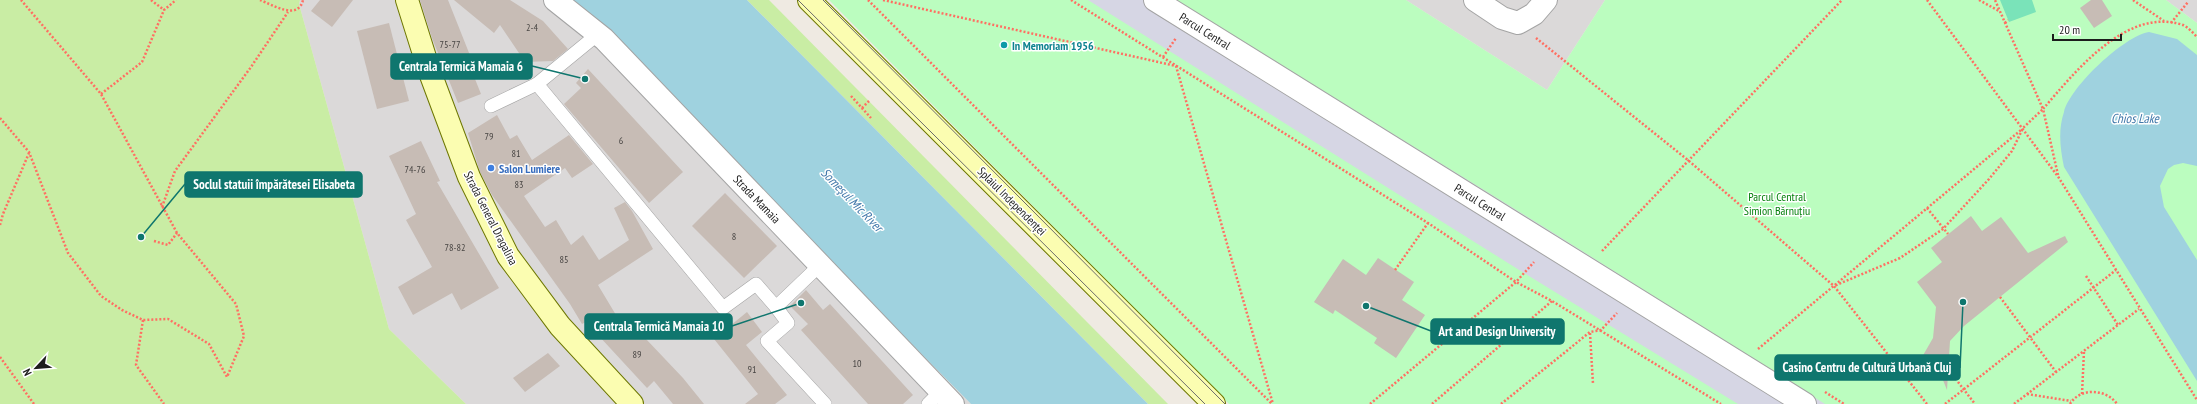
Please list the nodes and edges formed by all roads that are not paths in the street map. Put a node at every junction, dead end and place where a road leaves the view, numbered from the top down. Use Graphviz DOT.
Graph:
graph roads {
  1 [pos="407,0"];
  2 [pos="555,0"];
  3 [pos="809,0"];
  4 [pos="1155,0"];
  5 [pos="1475,0"];
  6 [pos="1546,0"];
  7 [pos="598,34"];
  8 [pos="537,84"];
  9 [pos="491,106"];
  10 [pos="820,265"];
  11 [pos="776,307"];
  12 [pos="940,400"];
  13 [pos="632,404"];
  14 [pos="825,404"];
  15 [pos="1214,404"];
  16 [pos="1805,404"];
  1 -- 13 [label="main road, Strada General Dragalina"];
  2 -- 7 [label="street, Strada Mamaia"];
  3 -- 15 [label="main road, Splaiul Independenței"];
  4 -- 16 [label="street, Parcul Central"];
  5 -- 6 [label="street"];
  7 -- 8 [label="lane"];
  7 -- 10 [label="street, Strada Mamaia"];
  8 -- 9 [label="lane"];
  8 -- 11 [label="lane"];
  10 -- 11 [label="lane"];
  10 -- 12 [label="street, Strada Mamaia"];
  11 -- 14 [label="lane"];
}
